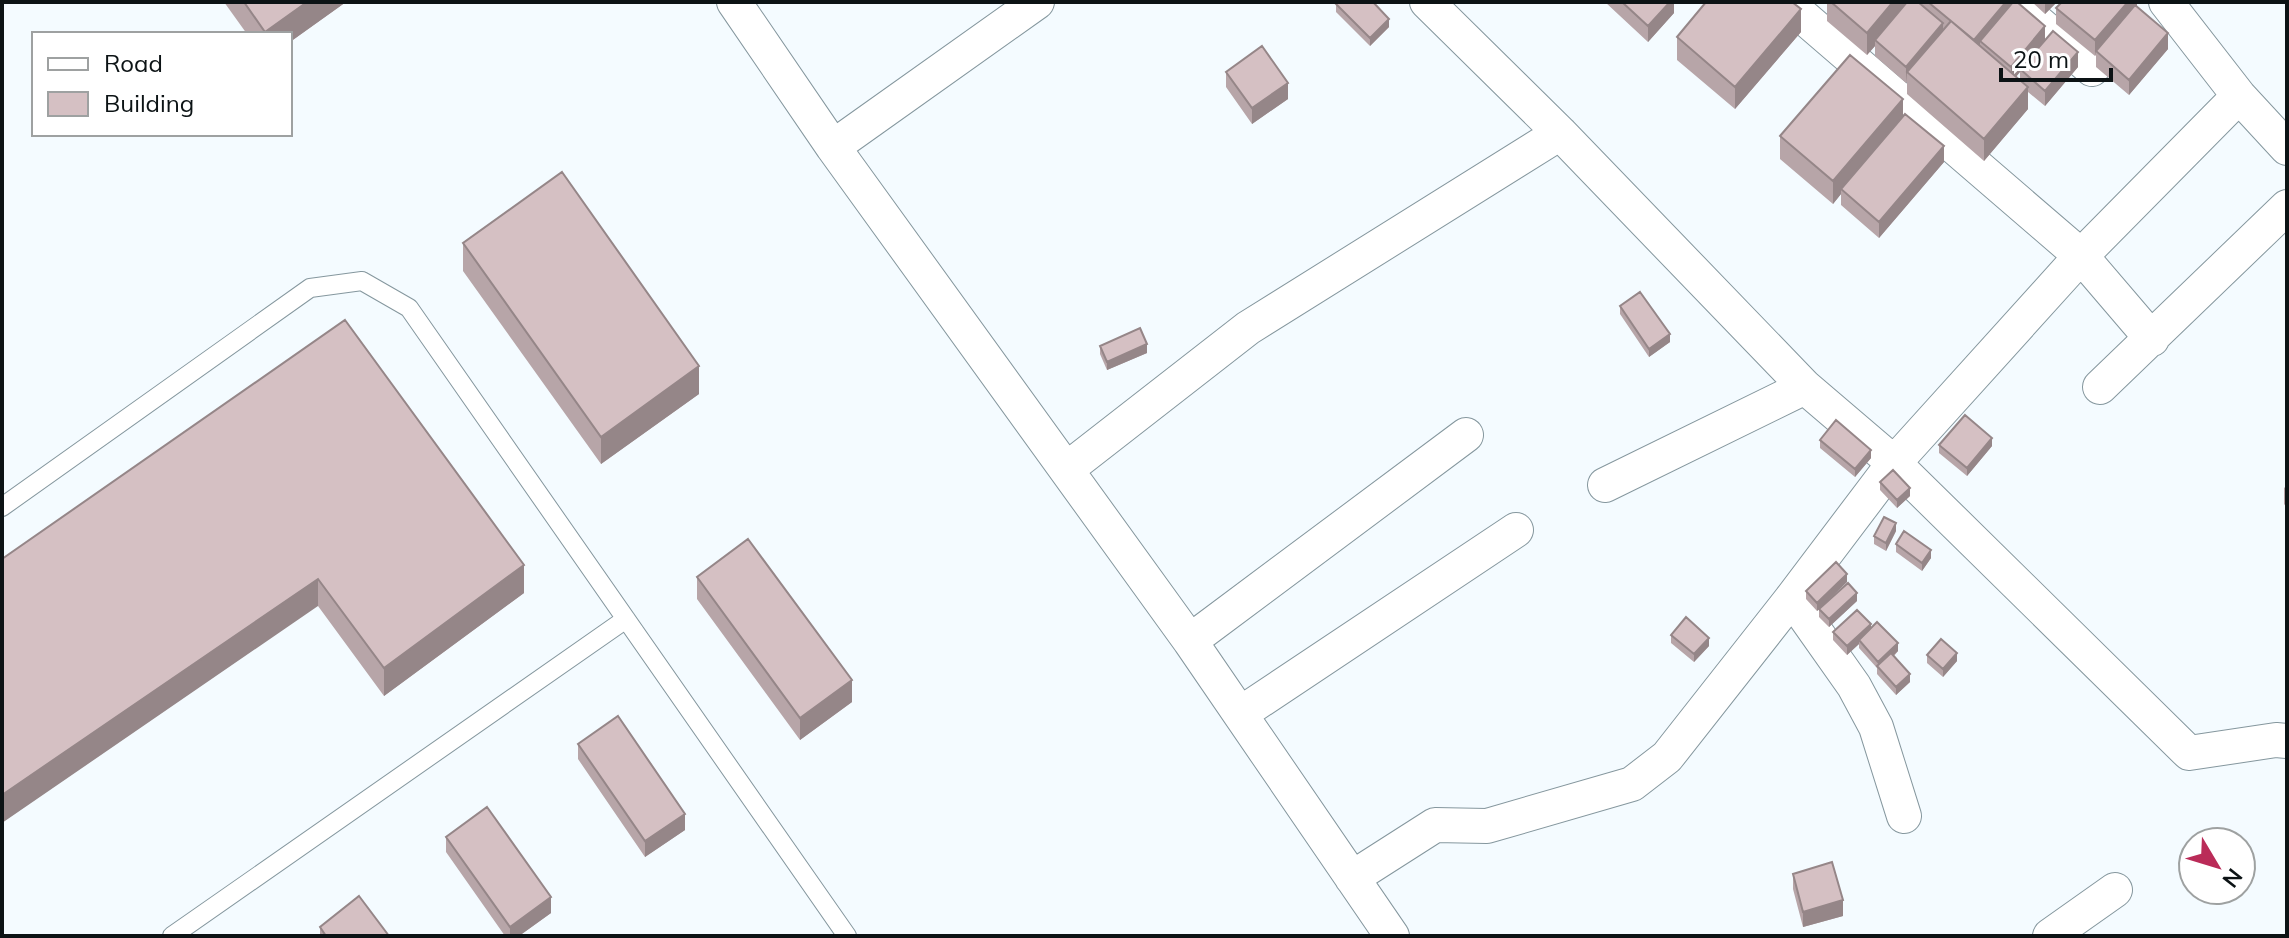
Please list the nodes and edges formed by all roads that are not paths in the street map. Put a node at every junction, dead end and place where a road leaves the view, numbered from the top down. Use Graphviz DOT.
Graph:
graph roads {
  1 [pos="734,2"];
  2 [pos="1037,2"];
  3 [pos="1427,2"];
  4 [pos="1786,2"];
  5 [pos="2014,2"];
  6 [pos="2166,2"];
  7 [pos="2092,69"];
  8 [pos="2239,96"];
  9 [pos="1560,133"];
  10 [pos="833,147"];
  11 [pos="2287,148"];
  12 [pos="2287,207"];
  13 [pos="2081,256"];
  14 [pos="2152,339"];
  15 [pos="1805,387"];
  16 [pos="2100,387"];
  17 [pos="1466,435"];
  18 [pos="1894,463"];
  19 [pos="1067,469"];
  20 [pos="1605,485"];
  21 [pos="2,507"];
  22 [pos="1516,530"];
  23 [pos="1792,598"];
  24 [pos="626,619"];
  25 [pos="1190,641"];
  26 [pos="1240,714"];
  27 [pos="2287,741"];
  28 [pos="1904,816"];
  29 [pos="1352,878"];
  30 [pos="2115,890"];
  31 [pos="172,936"];
  32 [pos="847,936"];
  33 [pos="1392,936"];
  34 [pos="2050,936"];
  1 -- 10 [label="street"];
  2 -- 10 [label="street"];
  3 -- 9 [label="street"];
  4 -- 13 [label="street"];
  5 -- 7 [label="street"];
  6 -- 8 [label="street"];
  8 -- 11 [label="street"];
  8 -- 13 [label="street"];
  9 -- 15 [label="street"];
  9 -- 19 [label="street"];
  10 -- 19 [label="street"];
  12 -- 14 [label="street"];
  13 -- 14 [label="street"];
  13 -- 18 [label="street"];
  14 -- 16 [label="street"];
  15 -- 18 [label="street"];
  15 -- 20 [label="street"];
  17 -- 25 [label="street"];
  18 -- 23 [label="street"];
  18 -- 27 [label="street"];
  19 -- 25 [label="street"];
  21 -- 24 [label="lane"];
  22 -- 26 [label="street"];
  23 -- 28 [label="street"];
  23 -- 29 [label="street"];
  24 -- 31 [label="lane"];
  24 -- 32 [label="lane"];
  25 -- 26 [label="street"];
  26 -- 29 [label="street"];
  29 -- 33 [label="street"];
  30 -- 34 [label="street"];
}
